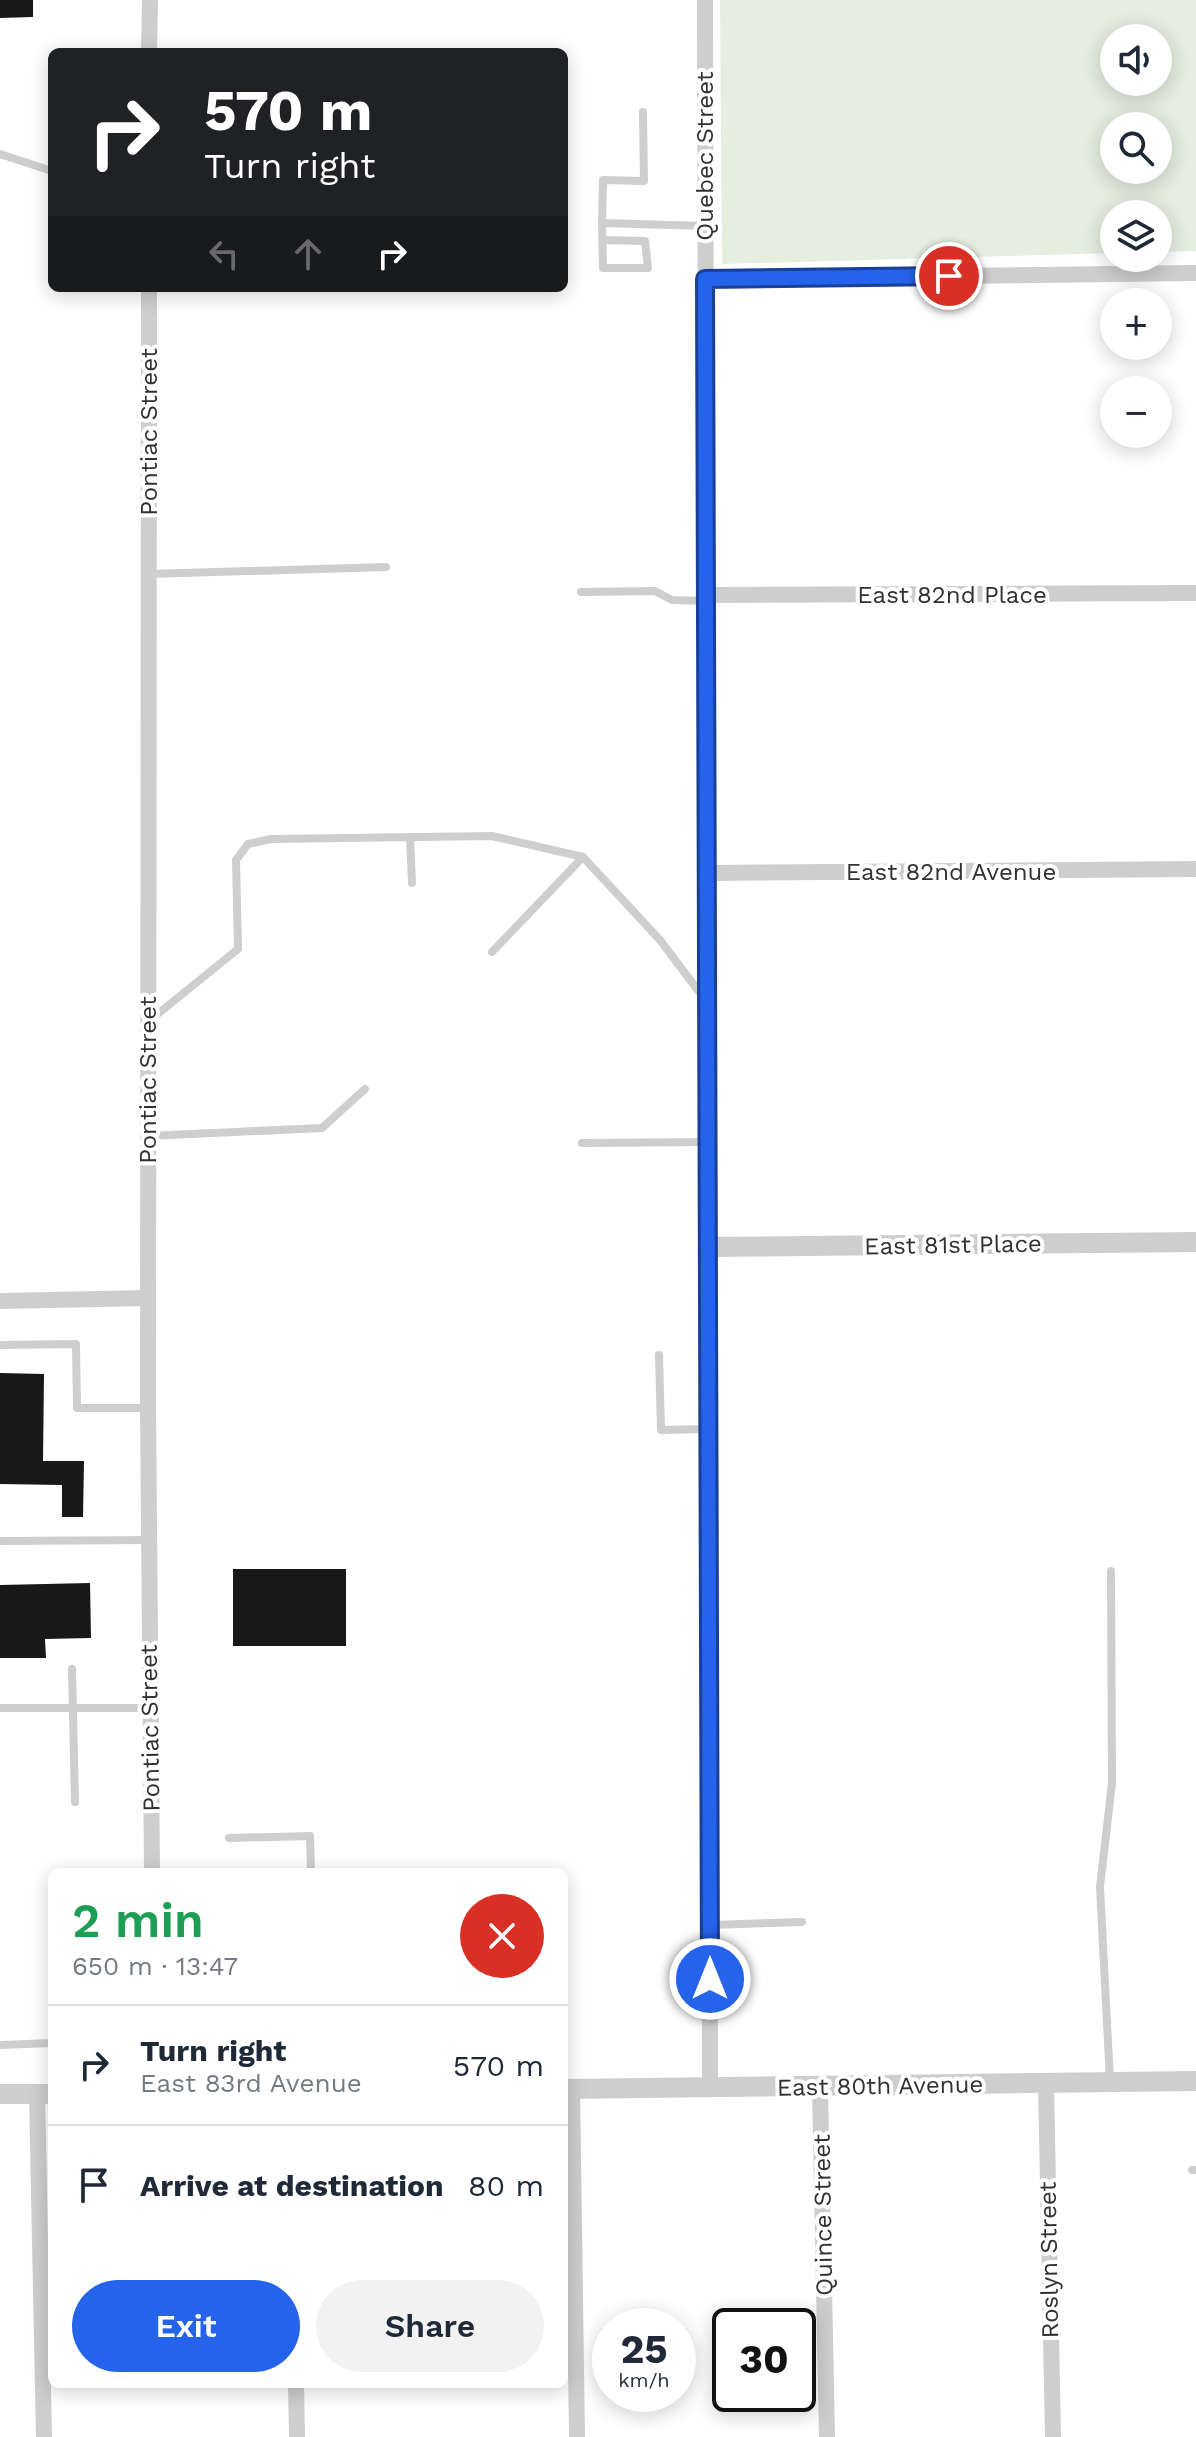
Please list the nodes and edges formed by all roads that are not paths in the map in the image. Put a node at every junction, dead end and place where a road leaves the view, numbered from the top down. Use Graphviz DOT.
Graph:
graph roads {
  1 [pos="150,0"];
  2 [pos="705,0"];
  3 [pos="149,48"];
  4 [pos="643,112"];
  5 [pos="0,154"];
  6 [pos="48,170"];
  7 [pos="602,223"];
  8 [pos="705,226"];
  9 [pos="603,240"];
  10 [pos="1196,273"];
  11 [pos="705,279"];
  12 [pos="149,292"];
  13 [pos="386,567"];
  14 [pos="149,574"];
  15 [pos="581,592"];
  16 [pos="1196,593"];
  17 [pos="707,598"];
  18 [pos="410,837"];
  19 [pos="583,857"];
  20 [pos="1196,869"];
  21 [pos="706,873"];
  22 [pos="412,883"];
  23 [pos="492,952"];
  24 [pos="707,1002"];
  25 [pos="149,1021"];
  26 [pos="365,1089"];
  27 [pos="148,1136"];
  28 [pos="708,1142"];
  29 [pos="582,1143"];
  30 [pos="1196,1242"];
  31 [pos="709,1247"];
  32 [pos="147,1298"];
  33 [pos="0,1301"];
  34 [pos="0,1345"];
  35 [pos="659,1355"];
  36 [pos="148,1408"];
  37 [pos="707,1429"];
  38 [pos="149,1540"];
  39 [pos="0,1541"];
  40 [pos="1111,1571"];
  41 [pos="72,1669"];
  42 [pos="0,1708"];
  43 [pos="72,1708"];
  44 [pos="150,1708"];
  45 [pos="75,1802"];
  46 [pos="229,1838"];
  47 [pos="152,1868"];
  48 [pos="311,1868"];
  49 [pos="802,1922"];
  50 [pos="709,1925"];
  51 [pos="48,2043"];
  52 [pos="0,2045"];
  53 [pos="1196,2081"];
  54 [pos="1110,2082"];
  55 [pos="1046,2083"];
  56 [pos="710,2088"];
  57 [pos="820,2088"];
  58 [pos="568,2089"];
  59 [pos="0,2094"];
  60 [pos="45,2094"];
  61 [pos="296,2388"];
  62 [pos="44,2437"];
  63 [pos="297,2437"];
  64 [pos="577,2437"];
  65 [pos="827,2437"];
  66 [pos="1053,2437"];
  1 -- 3 [label="street"];
  2 -- 8 [label="street, Quebec Street"];
  4 -- 7 [label="lane"];
  5 -- 6 [label="lane"];
  7 -- 8 [label="lane"];
  7 -- 9 [label="lane"];
  8 -- 11 [label="street, Quebec Street"];
  9 -- 9 [label="lane"];
  10 -- 11 [label="street"];
  11 -- 17 [label="street, Quebec Street"];
  12 -- 14 [label="street, Pontiac Street"];
  13 -- 14 [label="lane"];
  14 -- 25 [label="street, Pontiac Street"];
  15 -- 17 [label="lane"];
  16 -- 17 [label="street, East 82nd Place"];
  17 -- 21 [label="street, Quebec Street"];
  18 -- 19 [label="lane"];
  18 -- 22 [label="lane"];
  18 -- 25 [label="lane"];
  19 -- 23 [label="lane"];
  19 -- 24 [label="lane"];
  20 -- 21 [label="street, East 82nd Avenue"];
  21 -- 24 [label="street, Quebec Street"];
  24 -- 28 [label="street, Quebec Street"];
  25 -- 27 [label="street, Pontiac Street"];
  26 -- 27 [label="lane"];
  27 -- 32 [label="street, Pontiac Street"];
  28 -- 29 [label="lane"];
  28 -- 31 [label="street, Quebec Street"];
  30 -- 31 [label="street, East 81st Place"];
  31 -- 37 [label="street, Quebec Street"];
  32 -- 33 [label="street"];
  32 -- 36 [label="street, Pontiac Street"];
  34 -- 36 [label="lane"];
  35 -- 37 [label="lane"];
  36 -- 38 [label="street, Pontiac Street"];
  37 -- 50 [label="street, Quebec Street"];
  38 -- 39 [label="lane"];
  38 -- 44 [label="street, Pontiac Street"];
  40 -- 54 [label="lane"];
  41 -- 43 [label="lane"];
  42 -- 43 [label="lane"];
  43 -- 44 [label="lane"];
  43 -- 45 [label="lane"];
  44 -- 47 [label="street, Pontiac Street"];
  46 -- 48 [label="lane"];
  49 -- 50 [label="lane"];
  50 -- 56 [label="street, Quebec Street"];
  51 -- 52 [label="lane"];
  53 -- 54 [label="street, East 80th Avenue"];
  54 -- 55 [label="street, East 80th Avenue"];
  55 -- 57 [label="street, East 80th Avenue"];
  55 -- 66 [label="street, Roslyn Street"];
  56 -- 57 [label="street, East 80th Avenue"];
  56 -- 58 [label="street, East 80th Avenue"];
  57 -- 65 [label="street, Quince Street"];
  58 -- 64 [label="street"];
  59 -- 60 [label="street"];
  60 -- 62 [label="street"];
  61 -- 63 [label="street"];
}
